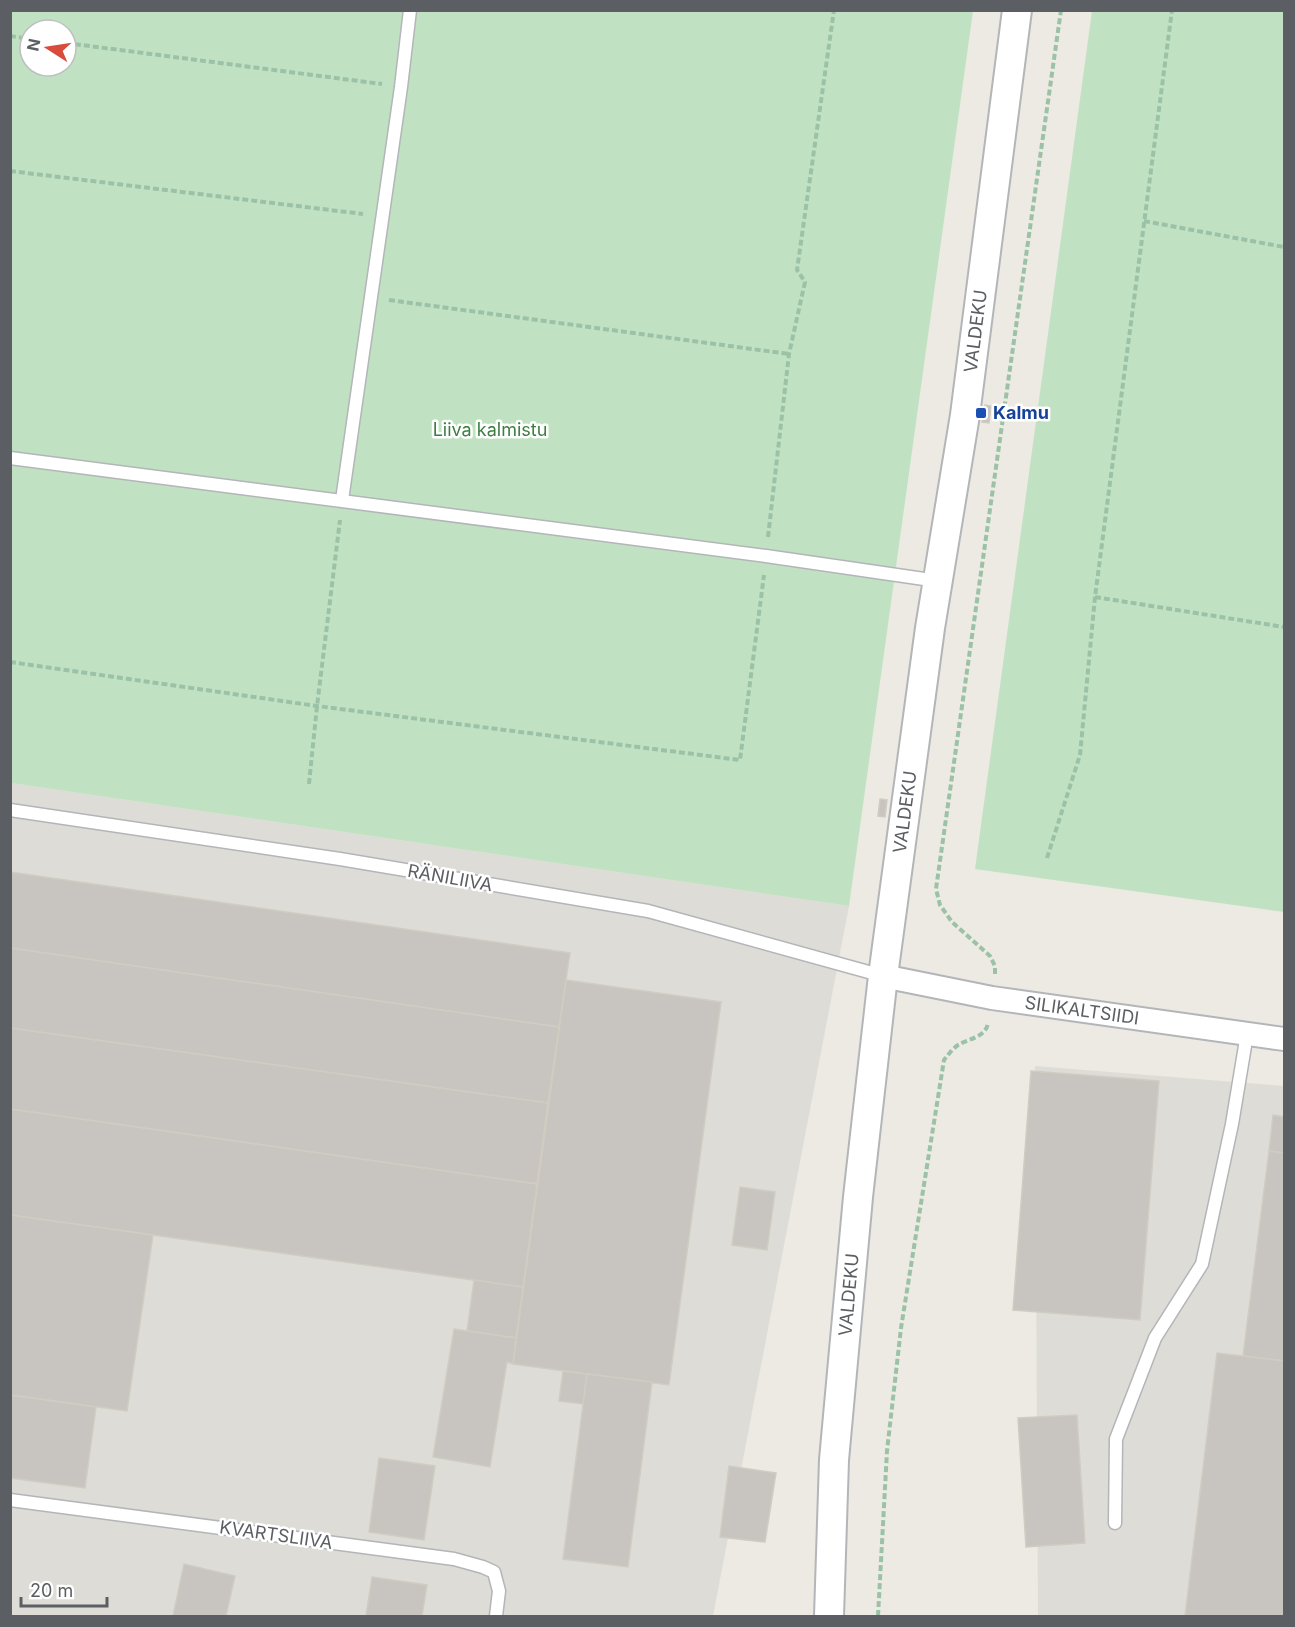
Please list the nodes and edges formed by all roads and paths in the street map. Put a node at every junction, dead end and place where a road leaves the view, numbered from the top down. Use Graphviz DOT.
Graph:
graph roads {
  1 [pos="410,10"];
  2 [pos="834,10"];
  3 [pos="1017,10"];
  4 [pos="1061,10"];
  5 [pos="1172,10"];
  6 [pos="78,45"];
  7 [pos="401,87"];
  8 [pos="10,171"];
  9 [pos="381,217"];
  10 [pos="1144,220"];
  11 [pos="1284,247"];
  12 [pos="371,297"];
  13 [pos="789,354"];
  14 [pos="10,458"];
  15 [pos="342,500"];
  16 [pos="766,555"];
  17 [pos="938,581"];
  18 [pos="1095,597"];
  19 [pos="1284,627"];
  20 [pos="10,662"];
  21 [pos="317,706"];
  22 [pos="309,784"];
  23 [pos="10,810"];
  24 [pos="1047,858"];
  25 [pos="883,976"];
  26 [pos="995,980"];
  27 [pos="989,1019"];
  28 [pos="1247,1034"];
  29 [pos="1284,1039"];
  30 [pos="10,1500"];
  31 [pos="1115,1523"];
  32 [pos="496,1617"];
  33 [pos="829,1617"];
  34 [pos="878,1617"];
  1 -- 7 [label="lane"];
  2 -- 13 [label="path"];
  3 -- 17 [label="street, VALDEKU"];
  4 -- 26 [label="path"];
  5 -- 10 [label="path"];
  6 -- 7 [label="path"];
  7 -- 9 [label="lane"];
  8 -- 9 [label="path"];
  9 -- 12 [label="lane"];
  10 -- 11 [label="path"];
  10 -- 18 [label="path"];
  12 -- 13 [label="path"];
  12 -- 15 [label="lane"];
  13 -- 16 [label="path"];
  14 -- 15 [label="lane"];
  15 -- 16 [label="lane"];
  15 -- 21 [label="path"];
  16 -- 17 [label="lane"];
  16 -- 21 [label="path"];
  17 -- 25 [label="street, VALDEKU"];
  18 -- 19 [label="path"];
  18 -- 24 [label="path"];
  20 -- 21 [label="path"];
  21 -- 22 [label="path"];
  23 -- 25 [label="lane, RÄNILIIVA"];
  25 -- 28 [label="street, SILIKALTSIIDI"];
  25 -- 33 [label="street, VALDEKU"];
  27 -- 34 [label="path"];
  28 -- 29 [label="street, SILIKALTSIIDI"];
  28 -- 31 [label="lane"];
  30 -- 32 [label="lane, KVARTSLIIVA"];
}
